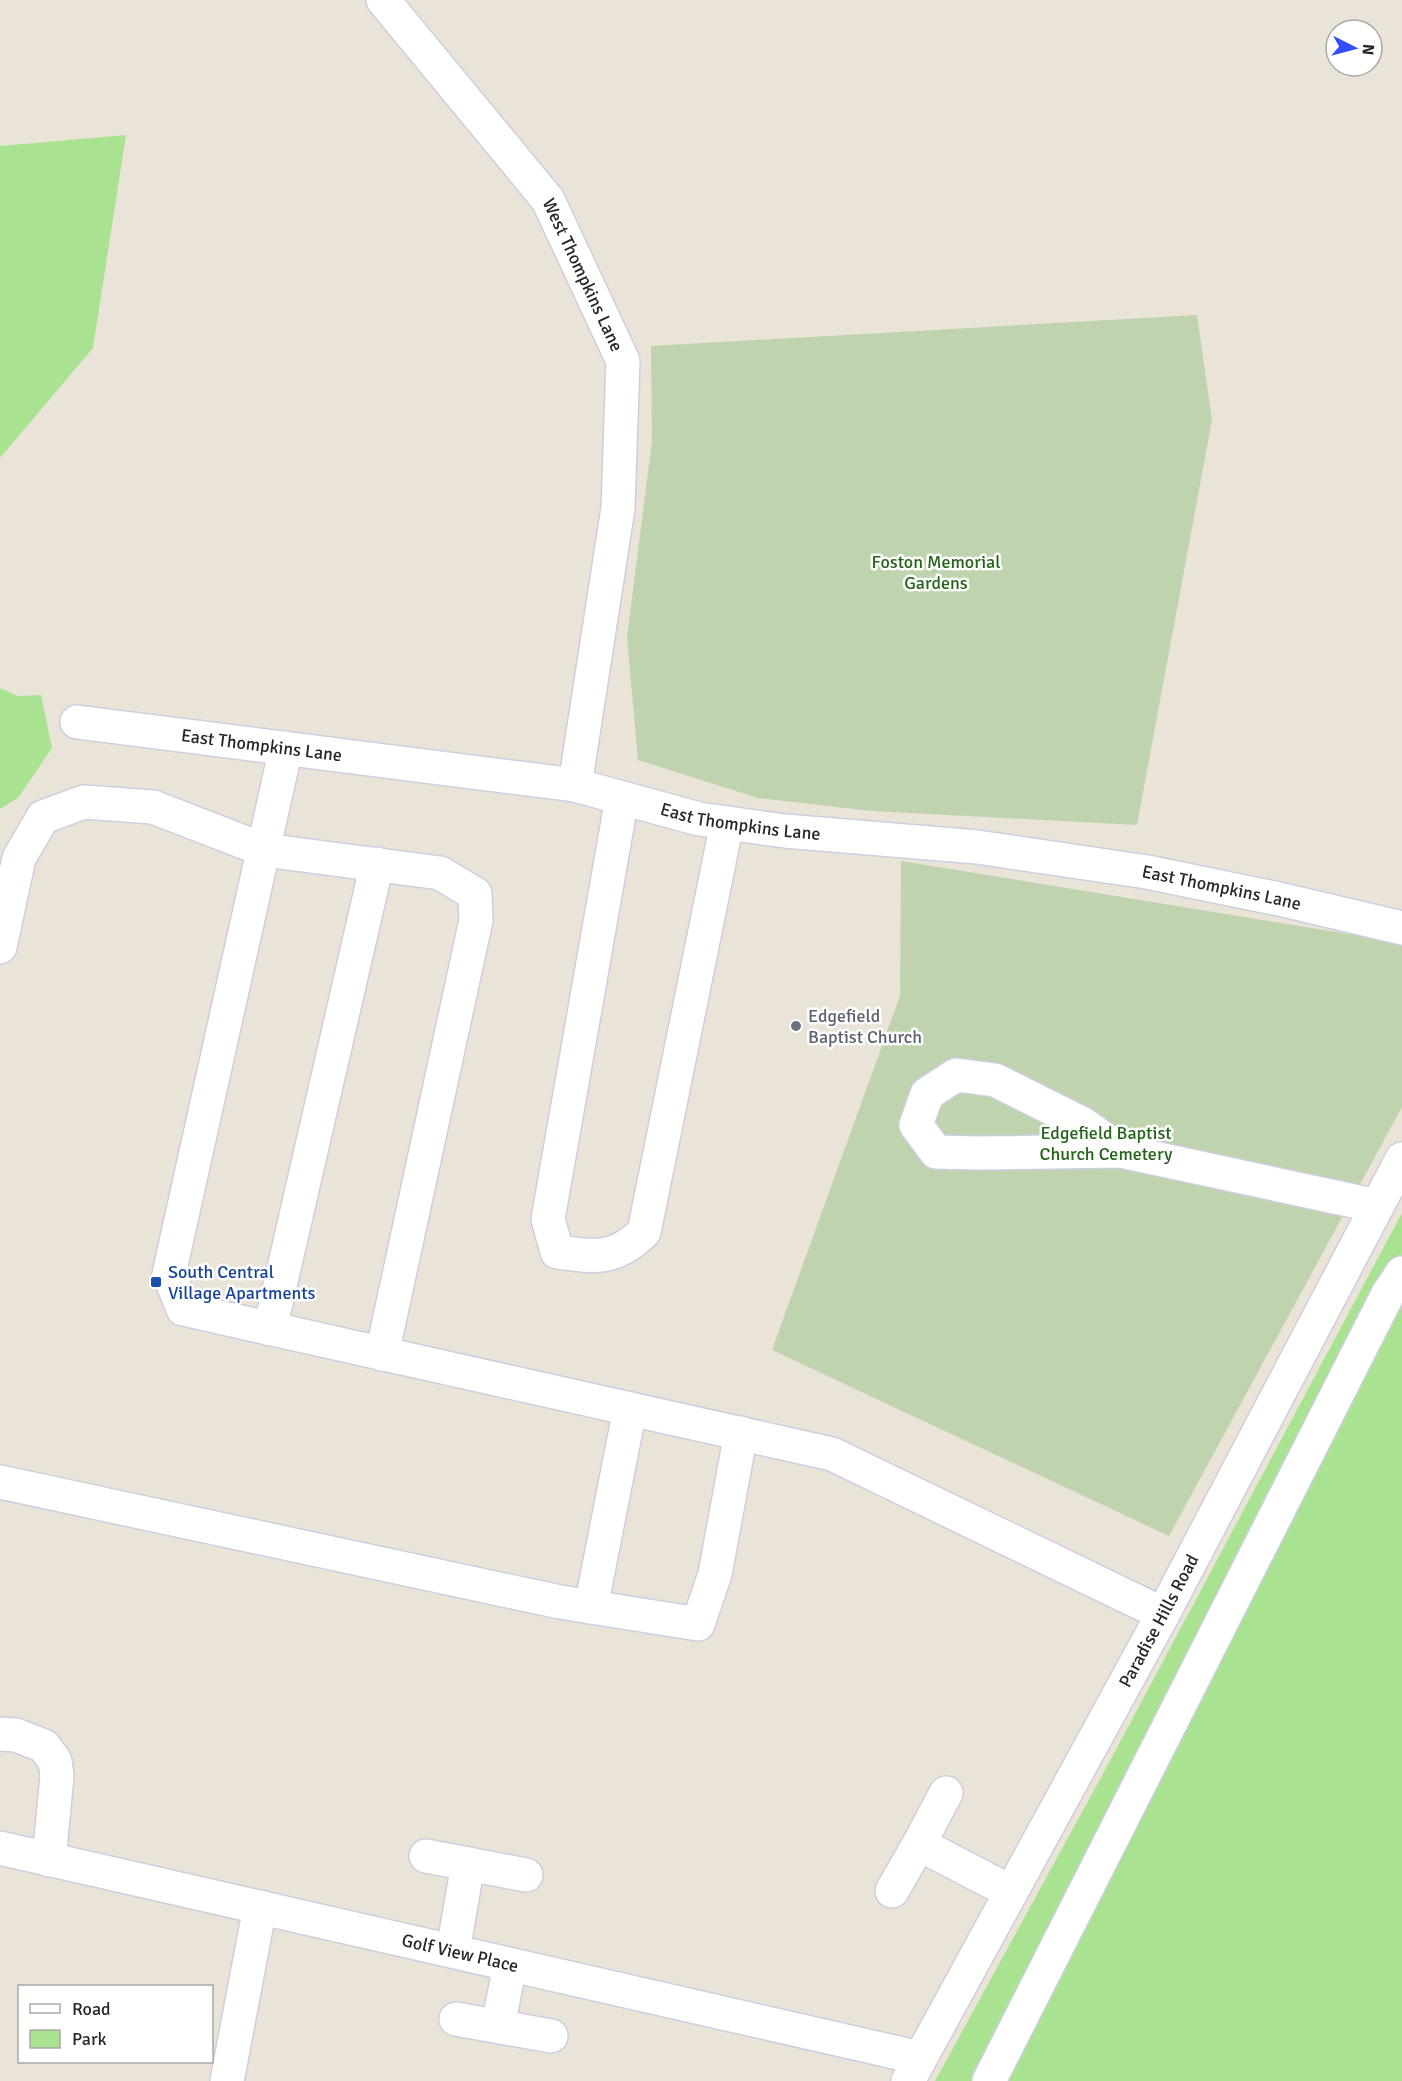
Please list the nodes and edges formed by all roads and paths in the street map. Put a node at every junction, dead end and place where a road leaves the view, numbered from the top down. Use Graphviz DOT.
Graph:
graph roads {
  1 [pos="382,0"];
  2 [pos="77,722"];
  3 [pos="286,748"];
  4 [pos="575,785"];
  5 [pos="622,798"];
  6 [pos="727,823"];
  7 [pos="264,850"];
  8 [pos="377,864"];
  9 [pos="1402,928"];
  10 [pos="0,947"];
  11 [pos="1121,1151"];
  12 [pos="1402,1159"];
  13 [pos="1377,1206"];
  14 [pos="1402,1273"];
  15 [pos="270,1329"];
  16 [pos="382,1354"];
  17 [pos="630,1409"];
  18 [pos="741,1433"];
  19 [pos="0,1482"];
  20 [pos="591,1607"];
  21 [pos="1163,1614"];
  22 [pos="0,1734"];
  23 [pos="946,1793"];
  24 [pos="919,1844"];
  25 [pos="0,1848"];
  26 [pos="426,1856"];
  27 [pos="49,1860"];
  28 [pos="468,1864"];
  29 [pos="526,1875"];
  30 [pos="892,1891"];
  31 [pos="1011,1892"];
  32 [pos="260,1908"];
  33 [pos="453,1951"];
  34 [pos="510,1965"];
  35 [pos="456,2019"];
  36 [pos="498,2026"];
  37 [pos="551,2036"];
  38 [pos="914,2070"];
  39 [pos="226,2081"];
  40 [pos="989,2081"];
  1 -- 4 [label="street, West Thompkins Lane"];
  2 -- 3 [label="street, East Thompkins Lane"];
  3 -- 4 [label="street, East Thompkins Lane"];
  3 -- 7 [label="street"];
  4 -- 5 [label="street, East Thompkins Lane"];
  5 -- 6 [label="street, East Thompkins Lane"];
  5 -- 6 [label="street"];
  6 -- 9 [label="street, East Thompkins Lane"];
  7 -- 8 [label="street"];
  7 -- 10 [label="street"];
  7 -- 15 [label="street"];
  8 -- 15 [label="street"];
  8 -- 16 [label="street"];
  11 -- 11 [label="street"];
  11 -- 13 [label="street"];
  12 -- 13 [label="street, Paradise Hills Road"];
  13 -- 21 [label="street, Paradise Hills Road"];
  14 -- 40 [label="street"];
  15 -- 16 [label="street"];
  16 -- 17 [label="street"];
  17 -- 18 [label="street"];
  17 -- 20 [label="street"];
  18 -- 20 [label="street"];
  18 -- 21 [label="street"];
  19 -- 20 [label="street"];
  21 -- 31 [label="street, Paradise Hills Road"];
  22 -- 27 [label="street"];
  23 -- 24 [label="street"];
  24 -- 30 [label="street"];
  24 -- 31 [label="street"];
  25 -- 27 [label="street, Golf View Place"];
  26 -- 28 [label="street"];
  27 -- 32 [label="street, Golf View Place"];
  28 -- 29 [label="street"];
  28 -- 33 [label="street"];
  31 -- 38 [label="street, Paradise Hills Road"];
  32 -- 33 [label="street, Golf View Place"];
  32 -- 39 [label="street"];
  33 -- 34 [label="street, Golf View Place"];
  34 -- 36 [label="street"];
  34 -- 38 [label="street, Golf View Place"];
  35 -- 36 [label="street"];
  36 -- 37 [label="street"];
}
